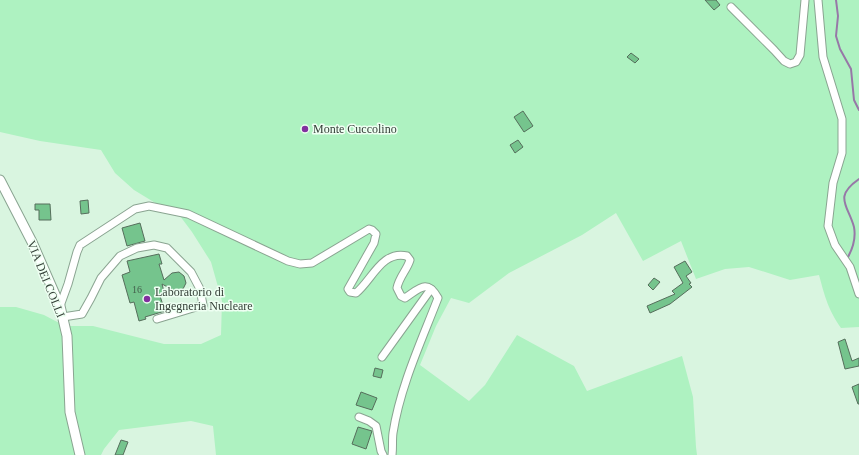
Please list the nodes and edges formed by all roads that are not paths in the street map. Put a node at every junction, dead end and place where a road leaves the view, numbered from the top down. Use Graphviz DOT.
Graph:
graph roads {
  1 [pos="805,0"];
  2 [pos="818,0"];
  3 [pos="731,7"];
  4 [pos="0,180"];
  5 [pos="431,289"];
  6 [pos="859,294"];
  7 [pos="60,306"];
  8 [pos="63,317"];
  9 [pos="157,318"];
  10 [pos="382,357"];
  11 [pos="359,417"];
  12 [pos="80,455"];
  13 [pos="383,455"];
  14 [pos="392,455"];
  1 -- 3 [label="street"];
  2 -- 6 [label="street"];
  4 -- 7 [label="main road, VIA DEI COLLI"];
  5 -- 7 [label="street"];
  5 -- 10 [label="street"];
  5 -- 14 [label="street"];
  7 -- 8 [label="main road, VIA DEI COLLI"];
  8 -- 9 [label="street"];
  8 -- 12 [label="main road, VIA DEI COLLI"];
  11 -- 13 [label="street"];
}
